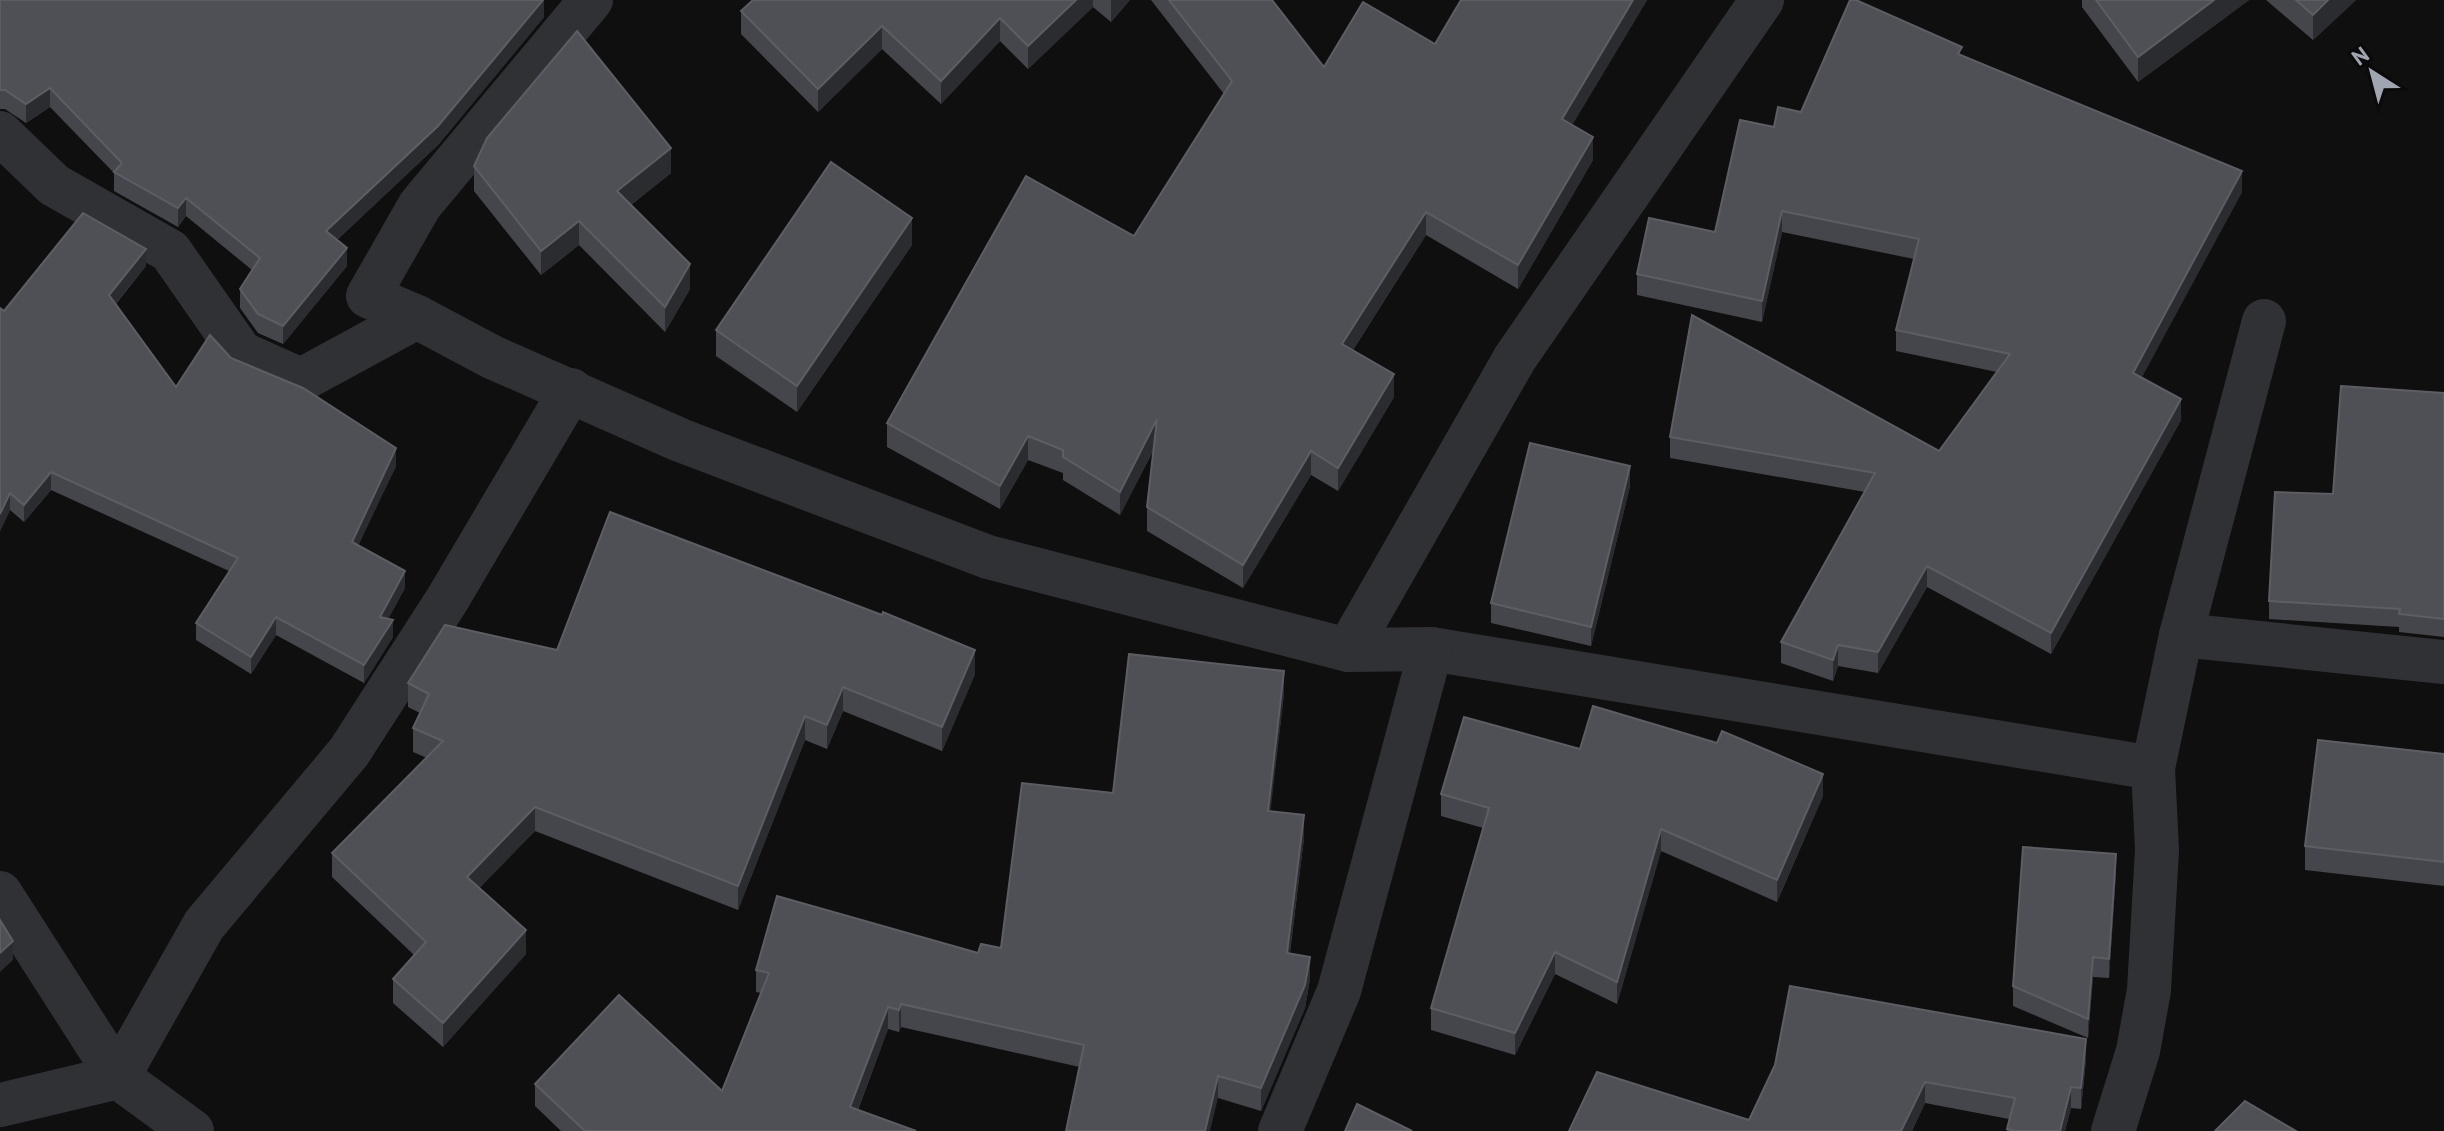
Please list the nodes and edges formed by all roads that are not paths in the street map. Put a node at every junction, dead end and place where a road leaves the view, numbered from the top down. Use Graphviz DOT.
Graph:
graph roads {
  1 [pos="591,0"];
  2 [pos="1762,0"];
  3 [pos="0,133"];
  4 [pos="417,317"];
  5 [pos="2264,321"];
  6 [pos="571,390"];
  7 [pos="2181,635"];
  8 [pos="1431,649"];
  9 [pos="1348,650"];
  10 [pos="2444,662"];
  11 [pos="2153,768"];
  12 [pos="0,893"];
  13 [pos="118,1077"];
  14 [pos="0,1105"];
  15 [pos="192,1131"];
  16 [pos="1280,1131"];
  17 [pos="2113,1131"];
  1 -- 4 [label="street"];
  2 -- 9 [label="street"];
  3 -- 4 [label="street"];
  4 -- 6 [label="street"];
  5 -- 7 [label="street"];
  6 -- 9 [label="street"];
  6 -- 13 [label="street"];
  7 -- 10 [label="street"];
  7 -- 11 [label="street"];
  8 -- 9 [label="street"];
  8 -- 11 [label="street"];
  8 -- 16 [label="street"];
  11 -- 17 [label="street"];
  12 -- 13 [label="street"];
  13 -- 14 [label="street"];
  13 -- 15 [label="street"];
}
